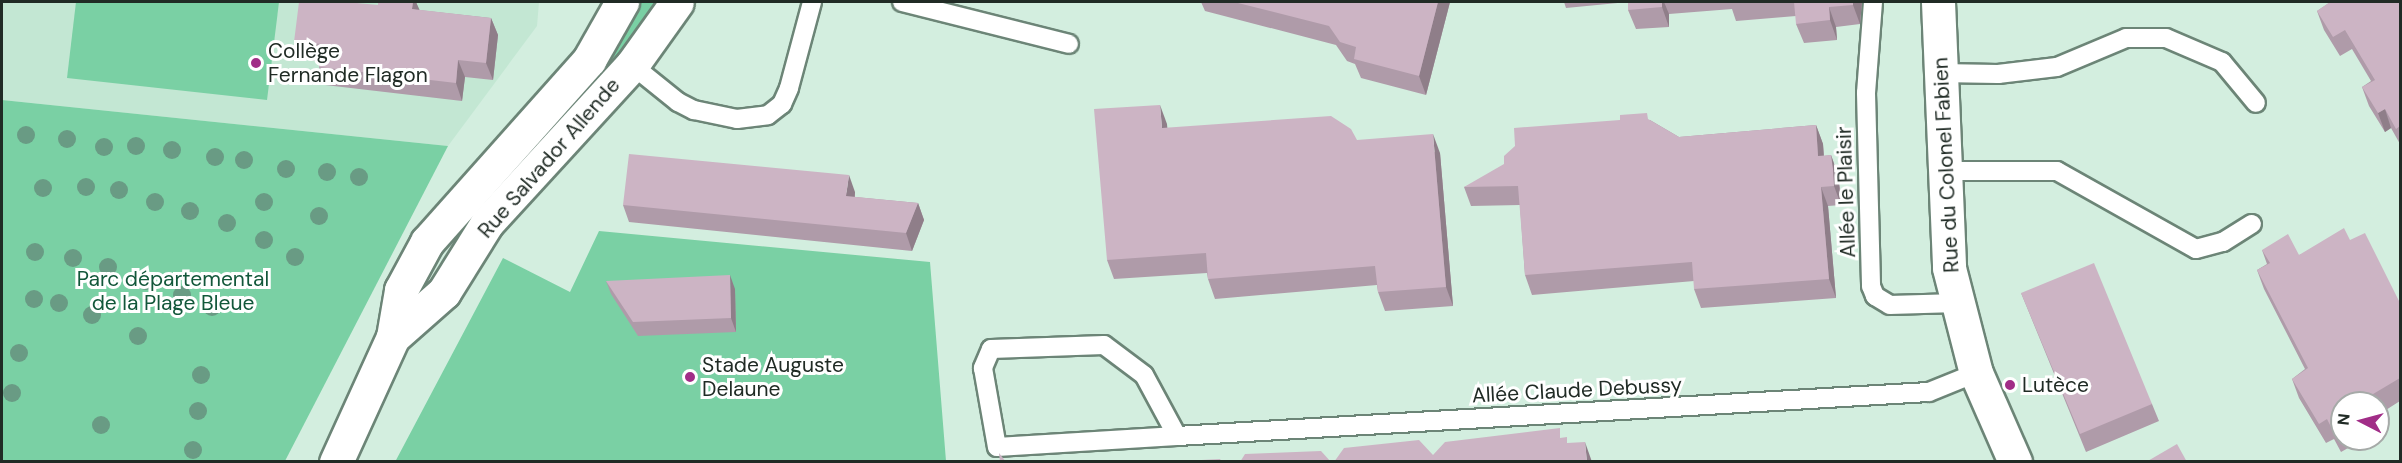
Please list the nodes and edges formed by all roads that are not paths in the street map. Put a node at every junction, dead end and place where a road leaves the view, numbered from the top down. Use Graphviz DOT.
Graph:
graph roads {
  1 [pos="622,2"];
  2 [pos="677,2"];
  3 [pos="812,2"];
  4 [pos="902,2"];
  5 [pos="1873,2"];
  6 [pos="1938,2"];
  7 [pos="1069,44"];
  8 [pos="632,65"];
  9 [pos="1940,73"];
  10 [pos="2256,103"];
  11 [pos="1945,171"];
  12 [pos="2252,224"];
  13 [pos="1957,303"];
  14 [pos="393,337"];
  15 [pos="1976,373"];
  16 [pos="1177,436"];
  17 [pos="336,462"];
  18 [pos="2015,462"];
  1 -- 14 [label="street, Rue Salvador Allende"];
  2 -- 8 [label="street, Rue Salvador Allende"];
  3 -- 8 [label="lane"];
  4 -- 7 [label="lane"];
  5 -- 13 [label="lane, Allée le Plaisir"];
  6 -- 9 [label="street, Rue du Colonel Fabien"];
  8 -- 14 [label="street, Rue Salvador Allende"];
  9 -- 10 [label="lane"];
  9 -- 11 [label="street, Rue du Colonel Fabien"];
  11 -- 12 [label="lane"];
  11 -- 13 [label="street, Rue du Colonel Fabien"];
  13 -- 15 [label="street, Rue du Colonel Fabien"];
  14 -- 17 [label="street, Rue Salvador Allende"];
  15 -- 16 [label="lane, Allée Claude Debussy"];
  15 -- 18 [label="street, Rue du Colonel Fabien"];
  16 -- 16 [label="lane, Allée Claude Debussy"];
}
